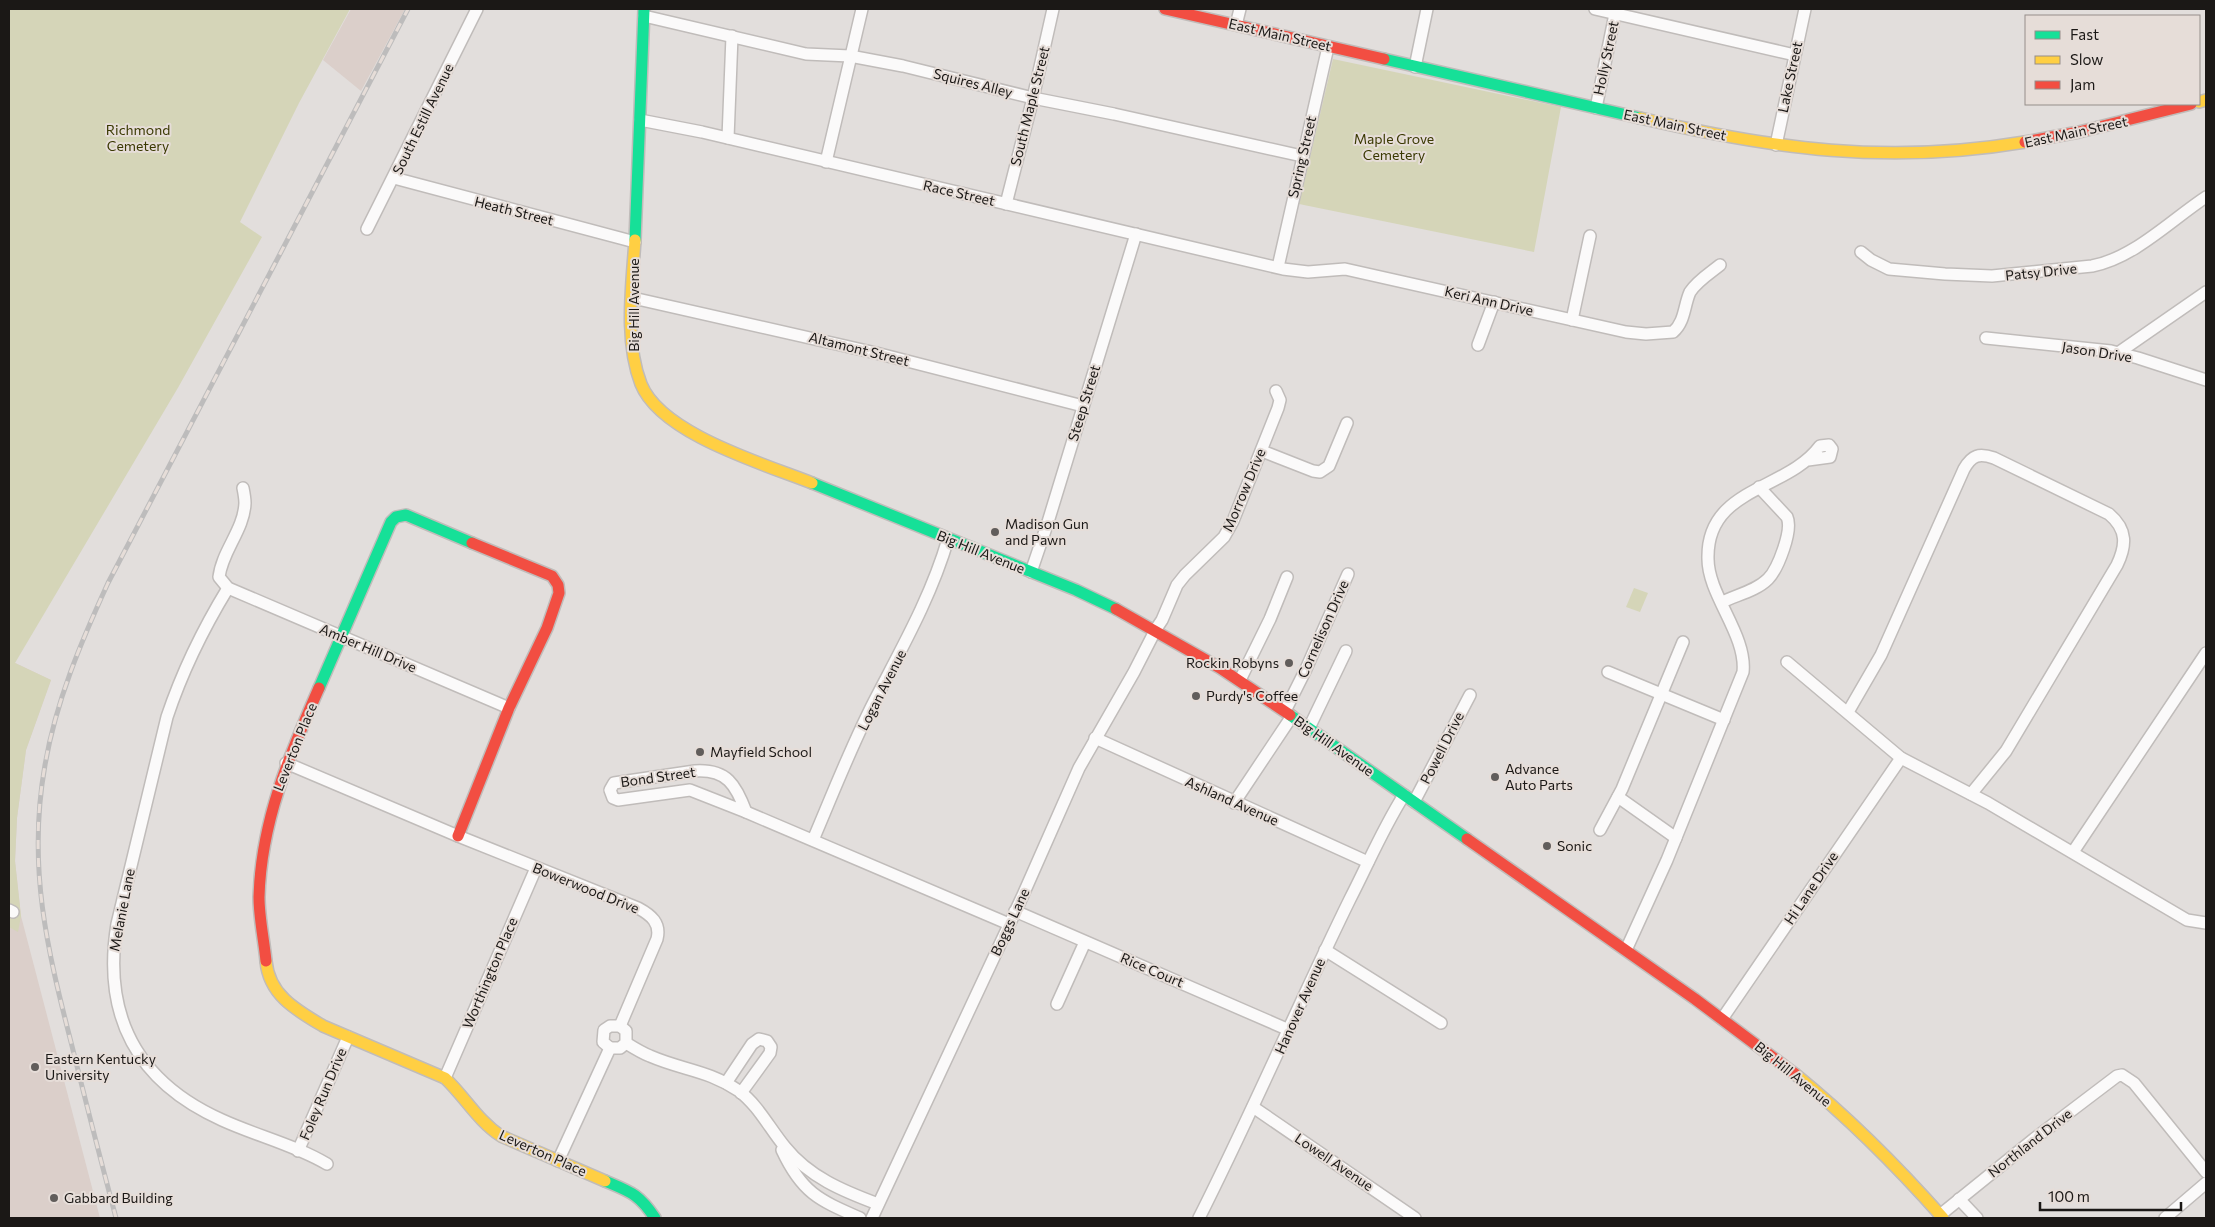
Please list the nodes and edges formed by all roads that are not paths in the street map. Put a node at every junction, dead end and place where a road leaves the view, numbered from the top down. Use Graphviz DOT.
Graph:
graph roads {
  1 [pos="477,9"];
  2 [pos="862,9"];
  3 [pos="1053,9"];
  4 [pos="1165,9"];
  5 [pos="1240,9"];
  6 [pos="1428,9"];
  7 [pos="1595,9"];
  8 [pos="1805,9"];
  9 [pos="1616,11"];
  10 [pos="644,12"];
  11 [pos="1236,25"];
  12 [pos="732,36"];
  13 [pos="1328,47"];
  14 [pos="1795,55"];
  15 [pos="850,56"];
  16 [pos="1415,67"];
  17 [pos="1033,98"];
  18 [pos="2187,105"];
  19 [pos="1596,108"];
  20 [pos="640,120"];
  21 [pos="728,138"];
  22 [pos="1776,145"];
  23 [pos="1302,156"];
  24 [pos="826,162"];
  25 [pos="394,178"];
  26 [pos="2206,197"];
  27 [pos="1006,204"];
  28 [pos="367,229"];
  29 [pos="1136,234"];
  30 [pos="1590,236"];
  31 [pos="635,242"];
  32 [pos="1860,252"];
  33 [pos="1720,265"];
  34 [pos="1278,267"];
  35 [pos="2206,292"];
  36 [pos="633,298"];
  37 [pos="1494,302"];
  38 [pos="1572,320"];
  39 [pos="1986,338"];
  40 [pos="1478,345"];
  41 [pos="2118,353"];
  42 [pos="2206,380"];
  43 [pos="1276,391"];
  44 [pos="1083,406"];
  45 [pos="1347,423"];
  46 [pos="1262,451"];
  47 [pos="1808,460"];
  48 [pos="1759,487"];
  49 [pos="243,488"];
  50 [pos="948,539"];
  51 [pos="1031,572"];
  52 [pos="1348,574"];
  53 [pos="1287,577"];
  54 [pos="228,588"];
  55 [pos="1722,602"];
  56 [pos="1156,629"];
  57 [pos="342,637"];
  58 [pos="1683,642"];
  59 [pos="1346,651"];
  60 [pos="2206,653"];
  61 [pos="1787,662"];
  62 [pos="1608,672"];
  63 [pos="1240,680"];
  64 [pos="1662,693"];
  65 [pos="1470,695"];
  66 [pos="509,708"];
  67 [pos="1848,712"];
  68 [pos="1288,713"];
  69 [pos="1724,720"];
  70 [pos="1309,728"];
  71 [pos="1096,738"];
  72 [pos="1901,758"];
  73 [pos="286,763"];
  74 [pos="1970,794"];
  75 [pos="1404,795"];
  76 [pos="1618,797"];
  77 [pos="1414,802"];
  78 [pos="1234,803"];
  79 [pos="746,812"];
  80 [pos="1600,830"];
  81 [pos="458,836"];
  82 [pos="1676,838"];
  83 [pos="813,840"];
  84 [pos="2073,852"];
  85 [pos="1368,862"];
  86 [pos="536,868"];
  87 [pos="1015,911"];
  88 [pos="2206,923"];
  89 [pos="1009,924"];
  90 [pos="1085,942"];
  91 [pos="1325,950"];
  92 [pos="1626,950"];
  93 [pos="1057,1004"];
  94 [pos="1722,1019"];
  95 [pos="1441,1023"];
  96 [pos="620,1026"];
  97 [pos="1289,1030"];
  98 [pos="348,1037"];
  99 [pos="626,1043"];
  100 [pos="610,1048"];
  101 [pos="445,1078"];
  102 [pos="726,1083"];
  103 [pos="741,1093"];
  104 [pos="1253,1107"];
  105 [pos="779,1139"];
  106 [pos="298,1151"];
  107 [pos="558,1161"];
  108 [pos="327,1164"];
  109 [pos="2206,1172"];
  110 [pos="2206,1183"];
  111 [pos="1959,1198"];
  112 [pos="878,1204"];
  113 [pos="1941,1217"];
  114 [pos="654,1218"];
  115 [pos="860,1218"];
  116 [pos="872,1218"];
  117 [pos="1199,1218"];
  118 [pos="1415,1218"];
  119 [pos="1977,1218"];
  120 [pos="2165,1218"];
  1 -- 25 [label="street, South Estill Avenue"];
  2 -- 15 [label="street"];
  3 -- 17 [label="street, South Maple Street"];
  4 -- 11 [label="main road, East Main Street"];
  5 -- 11 [label="street"];
  6 -- 16 [label="street"];
  7 -- 9 [label="street"];
  8 -- 14 [label="street, Lake Street"];
  9 -- 14 [label="street"];
  9 -- 19 [label="street, Holly Street"];
  10 -- 12 [label="street, Squires Alley"];
  10 -- 20 [label="main road, Big Hill Avenue"];
  11 -- 13 [label="main road, East Main Street"];
  12 -- 15 [label="street, Squires Alley"];
  12 -- 21 [label="street"];
  13 -- 16 [label="main road, East Main Street"];
  13 -- 23 [label="street, Spring Street"];
  14 -- 22 [label="street, Lake Street"];
  15 -- 17 [label="street, Squires Alley"];
  15 -- 24 [label="street"];
  16 -- 19 [label="main road, East Main Street"];
  17 -- 23 [label="street, Squires Alley"];
  17 -- 27 [label="street, South Maple Street"];
  18 -- 22 [label="main road, East Main Street"];
  19 -- 22 [label="main road, East Main Street"];
  20 -- 21 [label="street, Race Street"];
  20 -- 31 [label="main road, Big Hill Avenue"];
  21 -- 24 [label="street, Race Street"];
  23 -- 34 [label="street, Spring Street"];
  24 -- 27 [label="street, Race Street"];
  25 -- 28 [label="street, South Estill Avenue"];
  25 -- 31 [label="street, Heath Street"];
  26 -- 32 [label="street, Patsy Drive"];
  27 -- 29 [label="street, Race Street"];
  29 -- 34 [label="street, Race Street"];
  29 -- 44 [label="street, Steep Street"];
  30 -- 38 [label="street"];
  31 -- 36 [label="main road, Big Hill Avenue"];
  33 -- 38 [label="street, Keri Ann Drive"];
  34 -- 37 [label="street, Keri Ann Drive"];
  35 -- 41 [label="street"];
  36 -- 44 [label="street, Altamont Street"];
  36 -- 50 [label="main road, Big Hill Avenue"];
  37 -- 38 [label="street, Keri Ann Drive"];
  37 -- 40 [label="street"];
  39 -- 41 [label="street, Jason Drive"];
  41 -- 42 [label="street, Jason Drive"];
  43 -- 46 [label="street, Morrow Drive"];
  44 -- 51 [label="street, Steep Street"];
  45 -- 46 [label="street"];
  46 -- 56 [label="street, Morrow Drive"];
  47 -- 48 [label="street"];
  48 -- 55 [label="street"];
  48 -- 55 [label="street"];
  49 -- 54 [label="street"];
  50 -- 51 [label="main road, Big Hill Avenue"];
  50 -- 83 [label="street, Logan Avenue"];
  51 -- 56 [label="main road, Big Hill Avenue"];
  52 -- 68 [label="street, Cornelison Drive"];
  53 -- 63 [label="street"];
  54 -- 57 [label="street, Amber Hill Drive"];
  54 -- 106 [label="street, Melanie Lane"];
  55 -- 69 [label="street"];
  56 -- 63 [label="main road, Big Hill Avenue"];
  56 -- 71 [label="street, Boggs Lane"];
  57 -- 66 [label="street, Amber Hill Drive"];
  57 -- 66 [label="main road, Leverton Place"];
  57 -- 73 [label="main road, Leverton Place"];
  58 -- 64 [label="street"];
  59 -- 70 [label="street"];
  60 -- 84 [label="street"];
  61 -- 67 [label="street"];
  62 -- 64 [label="street"];
  63 -- 68 [label="main road, Big Hill Avenue"];
  64 -- 69 [label="street"];
  64 -- 76 [label="street"];
  65 -- 77 [label="street, Powell Drive"];
  66 -- 81 [label="main road, Leverton Place"];
  67 -- 72 [label="street"];
  67 -- 74 [label="street"];
  68 -- 70 [label="main road, Big Hill Avenue"];
  68 -- 78 [label="street, Cornelison Drive"];
  69 -- 82 [label="street"];
  70 -- 75 [label="main road, Big Hill Avenue"];
  71 -- 78 [label="street, Ashland Avenue"];
  71 -- 87 [label="street, Boggs Lane"];
  72 -- 74 [label="street"];
  72 -- 94 [label="street, Hi Lane Drive"];
  73 -- 81 [label="street, Bowerwood Drive"];
  73 -- 98 [label="main road, Leverton Place"];
  74 -- 84 [label="street"];
  75 -- 77 [label="main road, Big Hill Avenue"];
  75 -- 85 [label="street, Hanover Avenue"];
  76 -- 80 [label="street"];
  76 -- 82 [label="street"];
  77 -- 92 [label="main road, Big Hill Avenue"];
  78 -- 85 [label="street, Ashland Avenue"];
  79 -- 79 [label="street, Bond Street"];
  79 -- 83 [label="street, Bond Street"];
  81 -- 86 [label="street, Bowerwood Drive"];
  82 -- 92 [label="street"];
  83 -- 89 [label="street, Bond Street"];
  84 -- 88 [label="street"];
  85 -- 91 [label="street, Hanover Avenue"];
  86 -- 96 [label="street, Bowerwood Drive"];
  86 -- 101 [label="street, Worthington Place"];
  87 -- 89 [label="street, Boggs Lane"];
  87 -- 90 [label="street, Rice Court"];
  89 -- 112 [label="street, Boggs Lane"];
  90 -- 93 [label="street"];
  90 -- 97 [label="street, Rice Court"];
  91 -- 95 [label="street"];
  91 -- 97 [label="street, Hanover Avenue"];
  92 -- 94 [label="main road, Big Hill Avenue"];
  94 -- 113 [label="main road, Big Hill Avenue"];
  96 -- 99 [label="street"];
  96 -- 100 [label="street"];
  97 -- 104 [label="street, Hanover Avenue"];
  98 -- 101 [label="main road, Leverton Place"];
  98 -- 106 [label="street, Foley Run Drive"];
  99 -- 100 [label="street"];
  99 -- 102 [label="street"];
  100 -- 107 [label="street"];
  101 -- 107 [label="main road, Leverton Place"];
  102 -- 103 [label="street"];
  102 -- 103 [label="street"];
  103 -- 105 [label="street"];
  104 -- 117 [label="street, Hanover Avenue"];
  104 -- 118 [label="street, Lowell Avenue"];
  105 -- 112 [label="street"];
  105 -- 115 [label="street"];
  106 -- 108 [label="street, Melanie Lane"];
  107 -- 114 [label="main road, Leverton Place"];
  109 -- 111 [label="street, Northland Drive"];
  110 -- 120 [label="street"];
  111 -- 113 [label="street, Northland Drive"];
  111 -- 119 [label="street"];
  112 -- 116 [label="street, Boggs Lane"];
}
